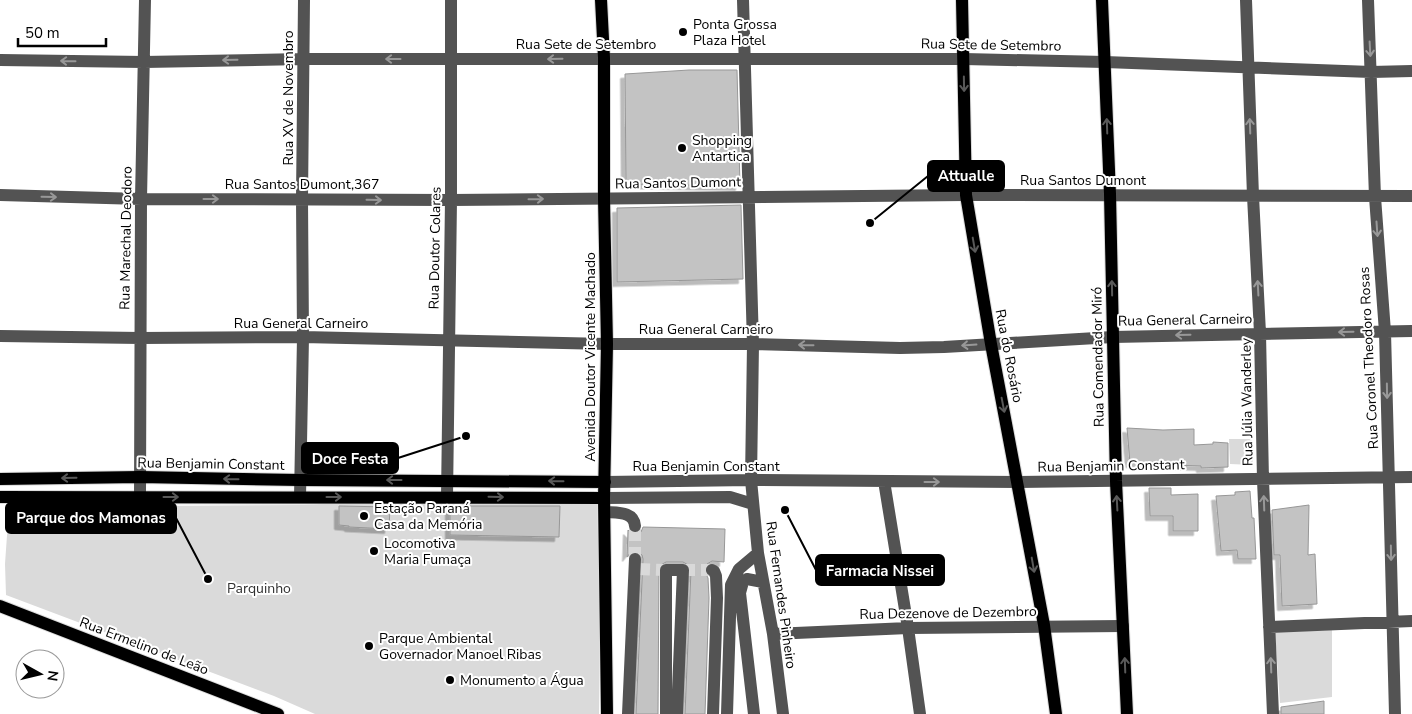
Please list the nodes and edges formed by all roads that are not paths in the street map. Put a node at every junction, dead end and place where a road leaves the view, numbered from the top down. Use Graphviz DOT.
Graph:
graph roads {
  1 [pos="144,0"];
  2 [pos="304,0"];
  3 [pos="451,0"];
  4 [pos="601,0"];
  5 [pos="744,0"];
  6 [pos="962,0"];
  7 [pos="1102,0"];
  8 [pos="1246,0"];
  9 [pos="1368,0"];
  10 [pos="604,58"];
  11 [pos="746,58"];
  12 [pos="303,59"];
  13 [pos="964,59"];
  14 [pos="0,60"];
  15 [pos="451,60"];
  16 [pos="144,62"];
  17 [pos="1105,62"];
  18 [pos="1248,68"];
  19 [pos="1412,71"];
  20 [pos="1371,72"];
  21 [pos="1110,194"];
  22 [pos="0,195"];
  23 [pos="966,195"];
  24 [pos="1252,196"];
  25 [pos="1412,196"];
  26 [pos="749,197"];
  27 [pos="1375,197"];
  28 [pos="604,198"];
  29 [pos="141,199"];
  30 [pos="302,199"];
  31 [pos="451,200"];
  32 [pos="1412,331"];
  33 [pos="1385,332"];
  34 [pos="1260,333"];
  35 [pos="0,336"];
  36 [pos="1113,337"];
  37 [pos="140,338"];
  38 [pos="303,338"];
  39 [pos="449,340"];
  40 [pos="607,344"];
  41 [pos="753,344"];
  42 [pos="991,344"];
  43 [pos="140,477"];
  44 [pos="1389,477"];
  45 [pos="1412,477"];
  46 [pos="0,479"];
  47 [pos="300,480"];
  48 [pos="447,480"];
  49 [pos="751,480"];
  50 [pos="1263,480"];
  51 [pos="884,481"];
  52 [pos="1116,481"];
  53 [pos="605,482"];
  54 [pos="1018,482"];
  55 [pos="0,497"];
  56 [pos="140,497"];
  57 [pos="300,497"];
  58 [pos="447,497"];
  59 [pos="604,498"];
  60 [pos="753,504"];
  61 [pos="605,512"];
  62 [pos="635,526"];
  63 [pos="758,553"];
  64 [pos="636,566"];
  65 [pos="712,570"];
  66 [pos="763,582"];
  67 [pos="0,606"];
  68 [pos="1412,621"];
  69 [pos="1392,622"];
  70 [pos="1044,626"];
  71 [pos="1124,626"];
  72 [pos="908,628"];
  73 [pos="1269,628"];
  74 [pos="773,634"];
  75 [pos="272,713"];
  76 [pos="607,714"];
  77 [pos="628,714"];
  78 [pos="666,714"];
  79 [pos="676,714"];
  80 [pos="713,714"];
  81 [pos="727,714"];
  82 [pos="754,714"];
  83 [pos="783,714"];
  84 [pos="920,714"];
  85 [pos="1056,714"];
  86 [pos="1127,714"];
  87 [pos="1273,714"];
  88 [pos="1395,714"];
  1 -- 16 [label="street, Rua Marechal Deodoro"];
  2 -- 12 [label="street, Rua XV de Novembro"];
  3 -- 15 [label="street, Rua Doutor Colares"];
  4 -- 10 [label="main road, Avenida Doutor Vicente Machado"];
  5 -- 11 [label="street, Rua Fernandes Pinheiro"];
  6 -- 13 [label="main road, Rua do Rosário"];
  7 -- 17 [label="main road, Rua Comendador Miró"];
  8 -- 18 [label="street, Rua Júlia Wanderley"];
  9 -- 20 [label="street, Rua Coronel Theodoro Rosas, one-way"];
  10 -- 11 [label="street, Rua Sete de Setembro"];
  10 -- 15 [label="street, Rua Sete de Setembro, one-way"];
  10 -- 28 [label="main road, Avenida Doutor Vicente Machado"];
  11 -- 13 [label="street, Rua Sete de Setembro"];
  11 -- 26 [label="street, Rua Fernandes Pinheiro"];
  15 -- 12 [label="street, Rua Sete de Setembro, one-way"];
  12 -- 16 [label="street, Rua Sete de Setembro, one-way"];
  12 -- 30 [label="street, Rua XV de Novembro"];
  13 -- 17 [label="street, Rua Sete de Setembro"];
  13 -- 23 [label="main road, Rua do Rosário, one-way"];
  16 -- 14 [label="street, Rua Sete de Setembro, one-way"];
  15 -- 31 [label="street, Rua Doutor Colares"];
  16 -- 29 [label="street, Rua Marechal Deodoro"];
  17 -- 18 [label="street, Rua Sete de Setembro"];
  21 -- 17 [label="main road, Rua Comendador Miró, one-way"];
  18 -- 20 [label="street, Rua Sete de Setembro"];
  24 -- 18 [label="street, Rua Júlia Wanderley, one-way"];
  19 -- 20 [label="street, Rua Sete de Setembro"];
  20 -- 27 [label="street, Rua Coronel Theodoro Rosas"];
  21 -- 23 [label="street, Rua Santos Dumont"];
  21 -- 24 [label="street, Rua Santos Dumont"];
  36 -- 21 [label="main road, Rua Comendador Miró, one-way"];
  22 -- 29 [label="street, Rua Santos Dumont,367, one-way"];
  23 -- 26 [label="street, Rua Santos Dumont"];
  23 -- 42 [label="main road, Rua do Rosário, one-way"];
  24 -- 27 [label="street, Rua Santos Dumont"];
  34 -- 24 [label="street, Rua Júlia Wanderley, one-way"];
  25 -- 27 [label="street, Rua Santos Dumont"];
  26 -- 28 [label="street, Rua Santos Dumont"];
  26 -- 41 [label="street, Rua Fernandes Pinheiro"];
  27 -- 33 [label="street, Rua Coronel Theodoro Rosas, one-way"];
  31 -- 28 [label="street, Rua Santos Dumont,367, one-way"];
  28 -- 40 [label="main road, Avenida Doutor Vicente Machado"];
  29 -- 30 [label="street, Rua Santos Dumont,367, one-way"];
  29 -- 37 [label="street, Rua Marechal Deodoro"];
  30 -- 31 [label="street, Rua Santos Dumont,367, one-way"];
  30 -- 38 [label="street, Rua XV de Novembro"];
  31 -- 39 [label="street, Rua Doutor Colares"];
  32 -- 33 [label="street, Rua General Carneiro"];
  33 -- 34 [label="street, Rua General Carneiro, one-way"];
  33 -- 44 [label="street, Rua Coronel Theodoro Rosas, one-way"];
  34 -- 36 [label="street, Rua General Carneiro, one-way"];
  34 -- 50 [label="street, Rua Júlia Wanderley"];
  35 -- 37 [label="street, Rua General Carneiro"];
  36 -- 42 [label="street, Rua General Carneiro"];
  36 -- 52 [label="main road, Rua Comendador Miró"];
  37 -- 38 [label="street, Rua General Carneiro"];
  37 -- 43 [label="street, Rua Marechal Deodoro"];
  38 -- 39 [label="street, Rua General Carneiro"];
  38 -- 47 [label="street, Rua XV de Novembro"];
  39 -- 40 [label="street, Rua General Carneiro"];
  39 -- 48 [label="street, Rua Doutor Colares"];
  40 -- 41 [label="street, Rua General Carneiro"];
  40 -- 53 [label="main road, Avenida Doutor Vicente Machado"];
  42 -- 41 [label="street, Rua General Carneiro, one-way"];
  41 -- 49 [label="street, Rua Fernandes Pinheiro"];
  42 -- 54 [label="main road, Rua do Rosário, one-way"];
  43 -- 46 [label="main road, Rua Benjamin Constant, one-way"];
  47 -- 43 [label="main road, Rua Benjamin Constant, one-way"];
  43 -- 56 [label="street, Rua Marechal Deodoro"];
  44 -- 45 [label="street, Rua Benjamin Constant"];
  44 -- 50 [label="street, Rua Benjamin Constant"];
  44 -- 69 [label="street, Rua Coronel Theodoro Rosas, one-way"];
  48 -- 47 [label="main road, Rua Benjamin Constant, one-way"];
  47 -- 57 [label="street, Rua XV de Novembro"];
  53 -- 48 [label="main road, Rua Benjamin Constant, one-way"];
  48 -- 58 [label="street, Rua Doutor Colares"];
  49 -- 51 [label="street, Rua Benjamin Constant"];
  49 -- 53 [label="street, Rua Benjamin Constant"];
  49 -- 60 [label="street, Rua Fernandes Pinheiro"];
  50 -- 52 [label="street, Rua Benjamin Constant"];
  73 -- 50 [label="street, Rua Júlia Wanderley, one-way"];
  51 -- 54 [label="street, Rua Benjamin Constant, one-way"];
  51 -- 72 [label="street"];
  52 -- 54 [label="street, Rua Benjamin Constant"];
  71 -- 52 [label="main road, Rua Comendador Miró, one-way"];
  53 -- 59 [label="main road, Avenida Doutor Vicente Machado"];
  54 -- 70 [label="main road, Rua do Rosário, one-way"];
  55 -- 56 [label="main road"];
  56 -- 57 [label="main road, one-way"];
  57 -- 58 [label="main road, one-way"];
  58 -- 59 [label="main road, one-way"];
  59 -- 60 [label="street"];
  59 -- 61 [label="main road, Avenida Doutor Vicente Machado"];
  60 -- 63 [label="street, Rua Fernandes Pinheiro"];
  61 -- 62 [label="street"];
  61 -- 76 [label="main road, Avenida Doutor Vicente Machado"];
  63 -- 66 [label="street, Rua Fernandes Pinheiro"];
  63 -- 81 [label="street"];
  64 -- 77 [label="street"];
  65 -- 80 [label="street"];
  66 -- 74 [label="street, Rua Fernandes Pinheiro"];
  66 -- 82 [label="street"];
  67 -- 75 [label="main road, Rua Ermelino de Leão"];
  68 -- 69 [label="street"];
  69 -- 73 [label="street"];
  69 -- 88 [label="street, Rua Coronel Theodoro Rosas"];
  70 -- 71 [label="street, Rua Dezenove de Dezembro"];
  70 -- 72 [label="street, Rua Dezenove de Dezembro"];
  70 -- 85 [label="main road, Rua do Rosário"];
  86 -- 71 [label="main road, Rua Comendador Miró, one-way"];
  72 -- 74 [label="street, Rua Dezenove de Dezembro"];
  72 -- 84 [label="street"];
  87 -- 73 [label="street, Rua Júlia Wanderley, one-way"];
  74 -- 83 [label="street, Rua Fernandes Pinheiro"];
  78 -- 79 [label="street"];
}
